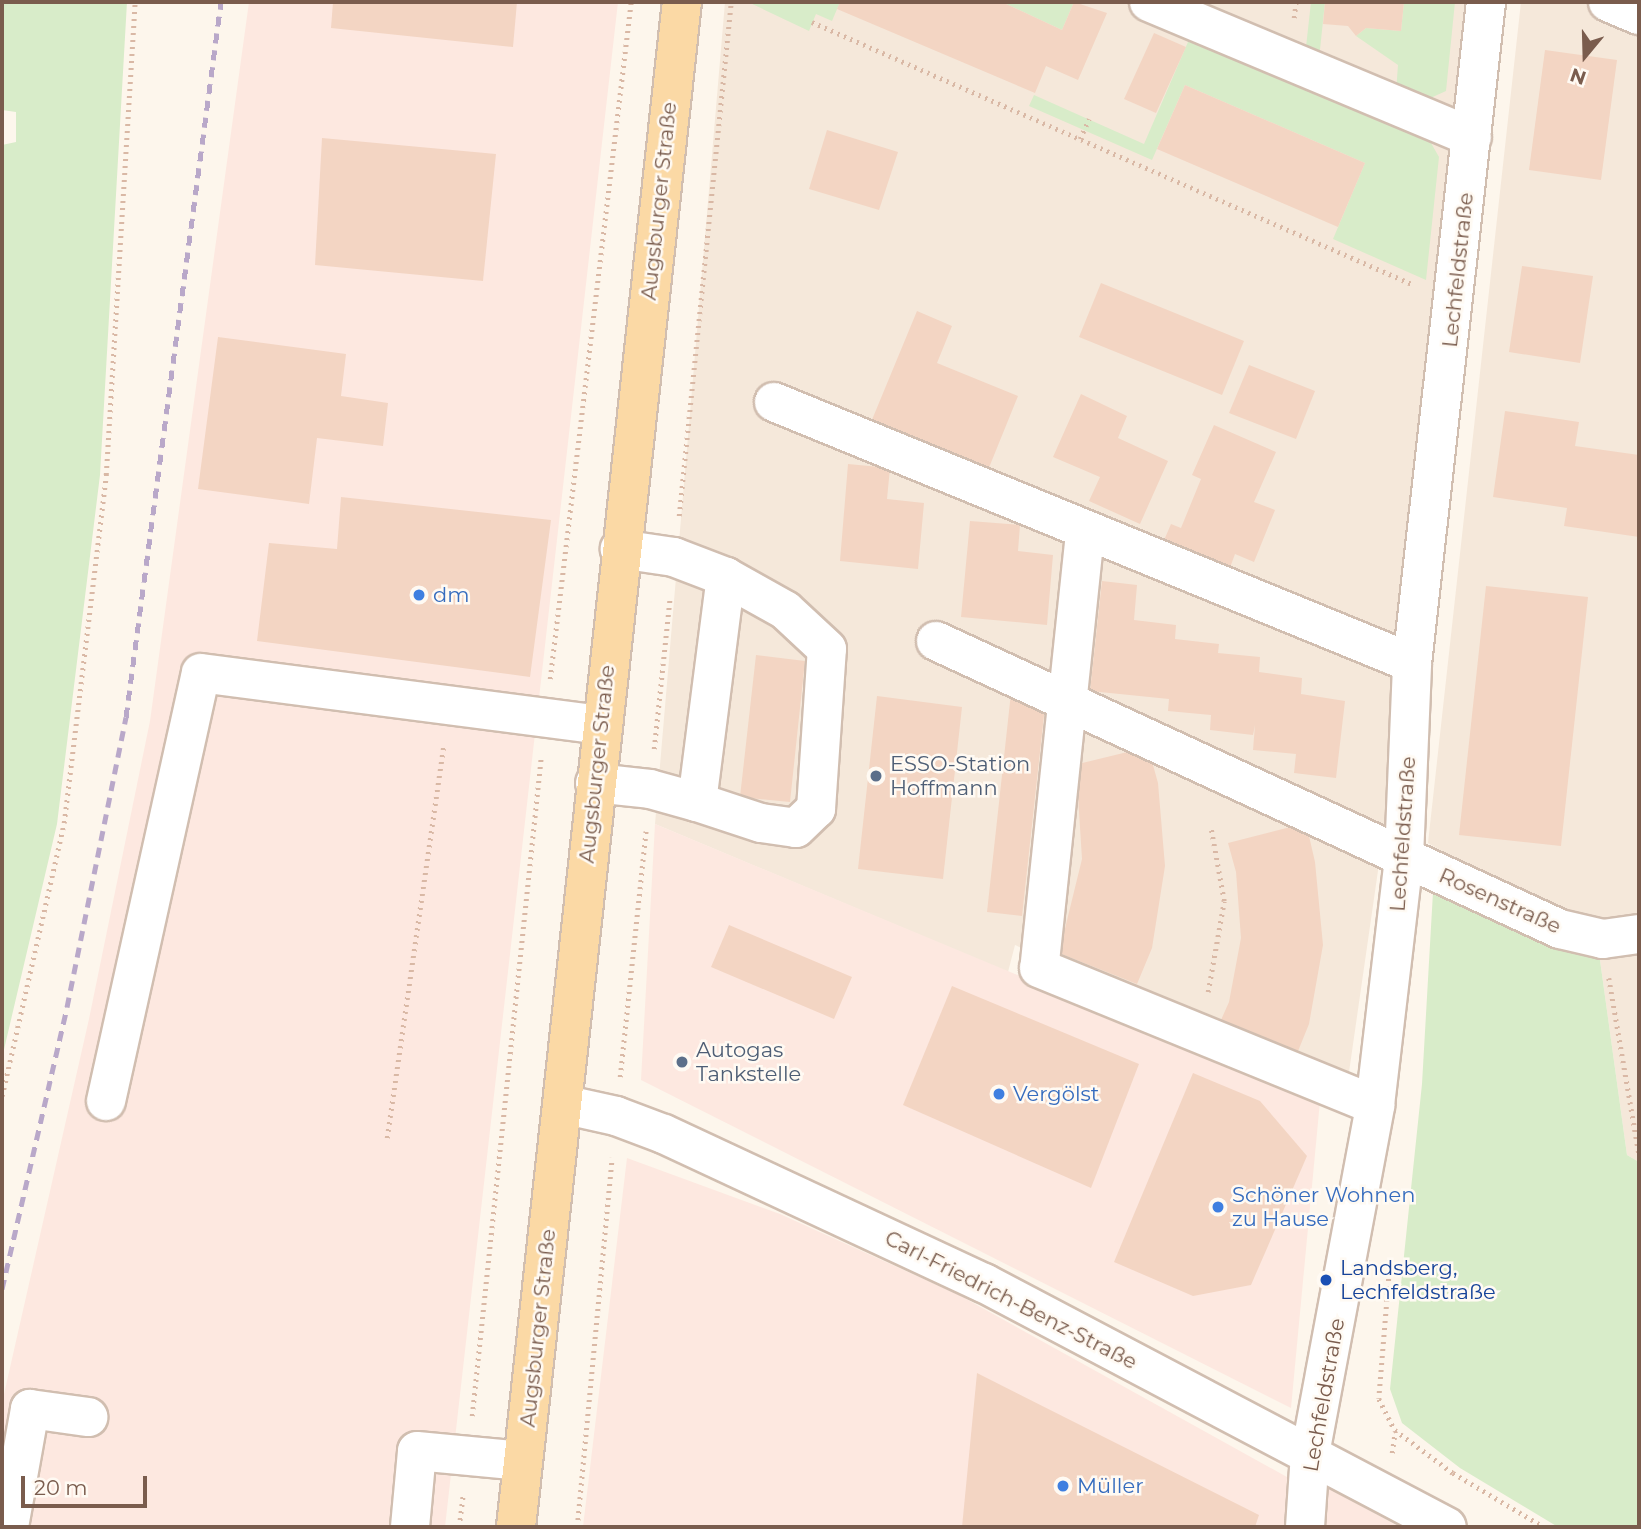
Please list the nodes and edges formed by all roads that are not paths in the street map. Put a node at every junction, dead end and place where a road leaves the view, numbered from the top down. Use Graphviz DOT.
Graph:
graph roads {
  1 [pos="681,2"];
  2 [pos="1149,2"];
  3 [pos="1486,2"];
  4 [pos="1608,2"];
  5 [pos="1639,15"];
  6 [pos="1472,136"];
  7 [pos="774,402"];
  8 [pos="1084,543"];
  9 [pos="620,549"];
  10 [pos="726,577"];
  11 [pos="936,641"];
  12 [pos="1412,663"];
  13 [pos="1066,702"];
  14 [pos="602,725"];
  15 [pos="595,783"];
  16 [pos="697,802"];
  17 [pos="1404,857"];
  18 [pos="1621,937"];
  19 [pos="106,1101"];
  20 [pos="562,1104"];
  21 [pos="1375,1105"];
  22 [pos="88,1417"];
  23 [pos="1310,1454"];
  24 [pos="523,1461"];
  25 [pos="9,1527"];
  26 [pos="410,1527"];
  27 [pos="516,1527"];
  28 [pos="1305,1527"];
  29 [pos="1447,1527"];
  1 -- 9 [label="main road, Augsburger Straße"];
  2 -- 6 [label="street"];
  3 -- 6 [label="street, Lechfeldstraße"];
  4 -- 5 [label="street"];
  6 -- 12 [label="street, Lechfeldstraße"];
  7 -- 12 [label="street"];
  8 -- 13 [label="street"];
  9 -- 10 [label="street"];
  9 -- 14 [label="main road, Augsburger Straße"];
  10 -- 16 [label="street"];
  10 -- 16 [label="street"];
  11 -- 13 [label="street, Rosenstraße"];
  12 -- 17 [label="street, Lechfeldstraße"];
  13 -- 17 [label="street, Rosenstraße"];
  13 -- 21 [label="street"];
  14 -- 15 [label="main road, Augsburger Straße"];
  14 -- 19 [label="street"];
  15 -- 16 [label="street"];
  15 -- 20 [label="main road, Augsburger Straße"];
  17 -- 18 [label="street, Rosenstraße"];
  17 -- 21 [label="street, Lechfeldstraße"];
  20 -- 23 [label="street, Carl-Friedrich-Benz-Straße"];
  20 -- 24 [label="main road, Augsburger Straße"];
  21 -- 23 [label="street, Lechfeldstraße"];
  22 -- 25 [label="street"];
  23 -- 28 [label="street, Lechfeldstraße"];
  23 -- 29 [label="street, Carl-Friedrich-Benz-Straße"];
  24 -- 26 [label="street"];
  24 -- 27 [label="main road, Augsburger Straße"];
}
